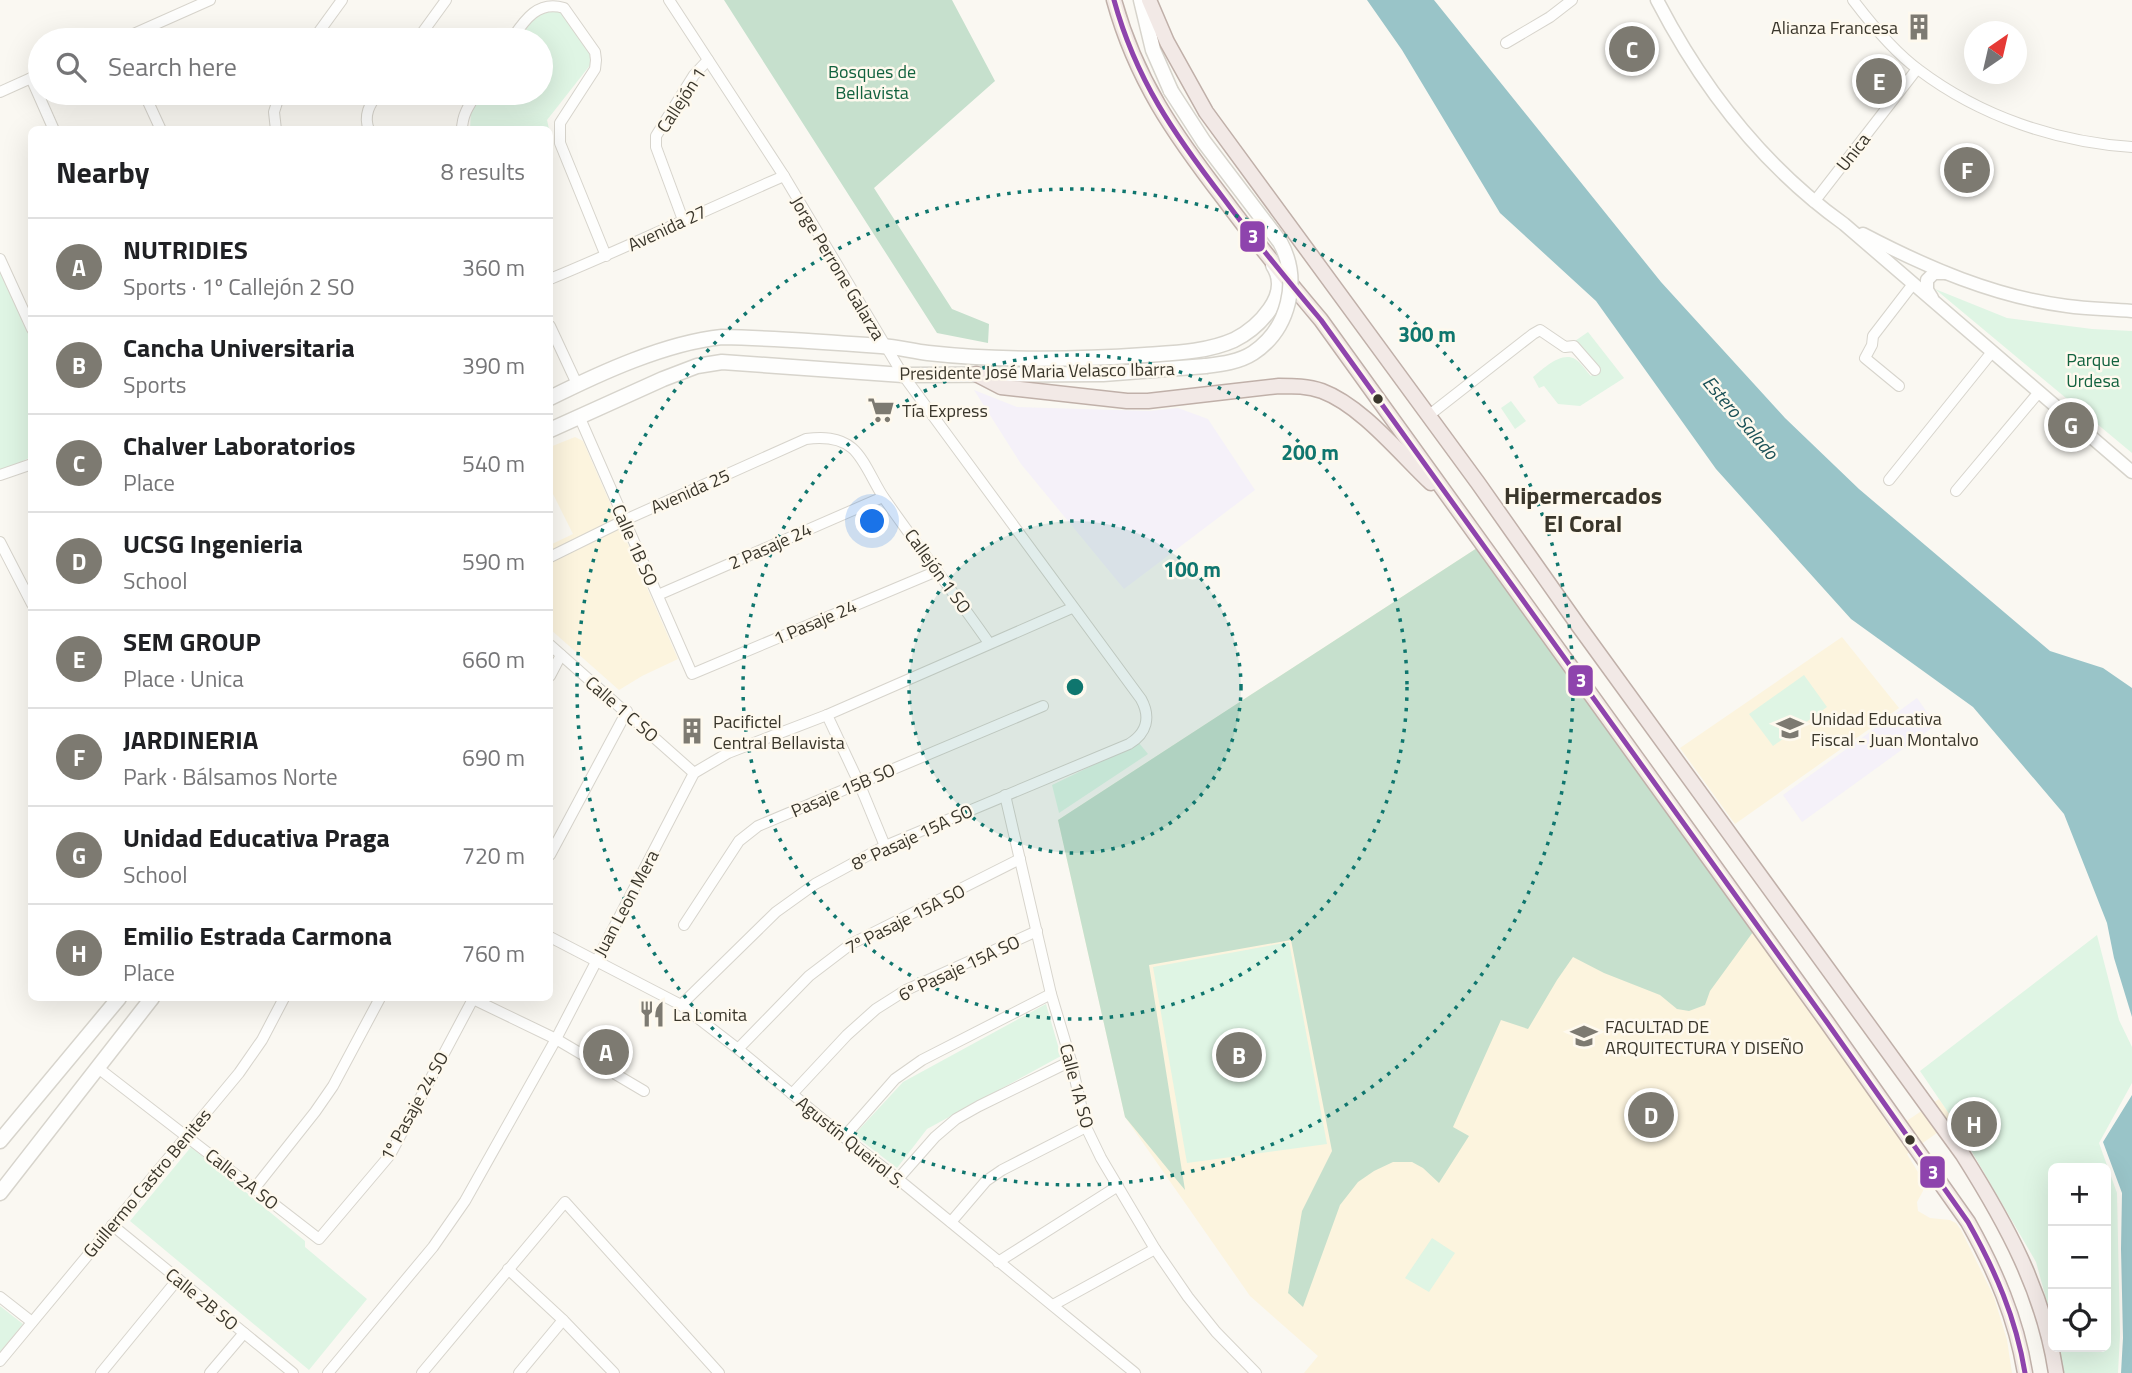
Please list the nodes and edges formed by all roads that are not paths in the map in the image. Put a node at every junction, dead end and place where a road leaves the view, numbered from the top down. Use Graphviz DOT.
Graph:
graph roads {
  1 [pos="210,0"];
  2 [pos="342,0"];
  3 [pos="446,0"];
  4 [pos="669,0"];
  5 [pos="1114,0"];
  6 [pos="1141,0"];
  7 [pos="1149,0"];
  8 [pos="1572,0"];
  9 [pos="1657,0"];
  10 [pos="1853,0"];
  11 [pos="147,28"];
  12 [pos="322,28"];
  13 [pos="426,28"];
  14 [pos="519,28"];
  15 [pos="1506,43"];
  16 [pos="708,60"];
  17 [pos="1917,69"];
  18 [pos="28,80"];
  19 [pos="0,92"];
  20 [pos="46,105"];
  21 [pos="150,105"];
  22 [pos="277,105"];
  23 [pos="371,105"];
  24 [pos="469,105"];
  25 [pos="53,126"];
  26 [pos="159,126"];
  27 [pos="276,126"];
  28 [pos="368,126"];
  29 [pos="462,126"];
  30 [pos="2132,147"];
  31 [pos="783,176"];
  32 [pos="1814,202"];
  33 [pos="683,220"];
  34 [pos="1844,224"];
  35 [pos="1267,255"];
  36 [pos="606,256"];
  37 [pos="0,259"];
  38 [pos="1949,273"];
  39 [pos="553,278"];
  40 [pos="1913,284"];
  41 [pos="1943,310"];
  42 [pos="2132,311"];
  43 [pos="28,320"];
  44 [pos="553,332"];
  45 [pos="885,346"];
  46 [pos="1993,352"];
  47 [pos="1595,370"];
  48 [pos="976,374"];
  49 [pos="903,375"];
  50 [pos="577,384"];
  51 [pos="1899,386"];
  52 [pos="2039,392"];
  53 [pos="553,396"];
  54 [pos="579,416"];
  55 [pos="1428,416"];
  56 [pos="553,429"];
  57 [pos="833,439"];
  58 [pos="28,465"];
  59 [pos="2132,472"];
  60 [pos="0,475"];
  61 [pos="1889,480"];
  62 [pos="1956,491"];
  63 [pos="883,497"];
  64 [pos="1456,506"];
  65 [pos="625,520"];
  66 [pos="0,541"];
  67 [pos="553,555"];
  68 [pos="937,570"];
  69 [pos="658,595"];
  70 [pos="28,596"];
  71 [pos="1072,608"];
  72 [pos="989,643"];
  73 [pos="553,648"];
  74 [pos="561,656"];
  75 [pos="553,671"];
  76 [pos="692,674"];
  77 [pos="1141,699"];
  78 [pos="1042,706"];
  79 [pos="626,711"];
  80 [pos="827,715"];
  81 [pos="694,773"];
  82 [pos="859,783"];
  83 [pos="1005,795"];
  84 [pos="885,846"];
  85 [pos="553,849"];
  86 [pos="1020,859"];
  87 [pos="684,925"];
  88 [pos="1037,931"];
  89 [pos="553,939"];
  90 [pos="595,961"];
  91 [pos="1051,994"];
  92 [pos="117,1001"];
  93 [pos="150,1001"];
  94 [pos="282,1001"];
  95 [pos="378,1001"];
  96 [pos="470,1001"];
  97 [pos="478,1001"];
  98 [pos="681,1005"];
  99 [pos="556,1039"];
  100 [pos="738,1049"];
  101 [pos="1070,1061"];
  102 [pos="99,1068"];
  103 [pos="644,1091"];
  104 [pos="792,1094"];
  105 [pos="1086,1127"];
  106 [pos="186,1136"];
  107 [pos="844,1137"];
  108 [pos="0,1141"];
  109 [pos="898,1179"];
  110 [pos="1118,1186"];
  111 [pos="254,1189"];
  112 [pos="0,1194"];
  113 [pos="951,1222"];
  114 [pos="112,1225"];
  115 [pos="319,1239"];
  116 [pos="1155,1249"];
  117 [pos="998,1262"];
  118 [pos="508,1269"];
  119 [pos="178,1279"];
  120 [pos="0,1297"];
  121 [pos="1053,1305"];
  122 [pos="563,1320"];
  123 [pos="32,1322"];
  124 [pos="244,1333"];
  125 [pos="0,1361"];
  126 [pos="612,1372"];
  127 [pos="102,1373"];
  128 [pos="210,1373"];
  129 [pos="293,1373"];
  130 [pos="328,1373"];
  131 [pos="422,1373"];
  132 [pos="519,1373"];
  133 [pos="719,1373"];
  134 [pos="1135,1373"];
  135 [pos="1256,1373"];
  136 [pos="2025,1373"];
  137 [pos="2056,1373"];
  1 -- 11 [label="street"];
  2 -- 12 [label="street"];
  3 -- 13 [label="street"];
  4 -- 16 [label="street, Jorge Perrone Galarza"];
  5 -- 35 [label="main road"];
  6 -- 48 [label="main road, Presidente José Maria Velasco Ibarra, bridge"];
  7 -- 55 [label="main road"];
  8 -- 15 [label="street"];
  9 -- 32 [label="street"];
  10 -- 17 [label="street"];
  14 -- 36 [label="street"];
  16 -- 31 [label="street, Jorge Perrone Galarza"];
  16 -- 33 [label="street, Callejón 1"];
  17 -- 30 [label="street"];
  17 -- 32 [label="street, Unica"];
  18 -- 19 [label="street"];
  20 -- 25 [label="street"];
  21 -- 26 [label="street"];
  22 -- 27 [label="street"];
  23 -- 28 [label="street"];
  24 -- 29 [label="street"];
  31 -- 33 [label="street, Avenida 27"];
  31 -- 45 [label="street, Jorge Perrone Galarza"];
  32 -- 34 [label="street"];
  33 -- 36 [label="street, Avenida 27"];
  34 -- 38 [label="street"];
  34 -- 40 [label="street"];
  35 -- 45 [label="main road, Presidente José Maria Velasco Ibarra"];
  35 -- 64 [label="main road"];
  36 -- 39 [label="street, Avenida 27"];
  37 -- 43 [label="street"];
  38 -- 41 [label="street"];
  38 -- 42 [label="street"];
  40 -- 41 [label="street"];
  40 -- 51 [label="street"];
  41 -- 46 [label="street"];
  44 -- 50 [label="street"];
  45 -- 49 [label="street, Jorge Perrone Galarza"];
  45 -- 50 [label="main road, Presidente José Maria Velasco Ibarra"];
  46 -- 52 [label="street"];
  46 -- 61 [label="street"];
  47 -- 55 [label="street"];
  48 -- 49 [label="main road, Presidente José Maria Velasco Ibarra"];
  48 -- 64 [label="main road"];
  49 -- 54 [label="main road, Presidente José Maria Velasco Ibarra"];
  49 -- 71 [label="street, Jorge Perrone Galarza"];
  50 -- 53 [label="main road, Presidente José Maria Velasco Ibarra"];
  52 -- 59 [label="street"];
  52 -- 62 [label="street"];
  54 -- 56 [label="main road, Presidente José Maria Velasco Ibarra"];
  54 -- 65 [label="street, Calle 1B SO"];
  55 -- 137 [label="main road"];
  57 -- 63 [label="street, Callejón 1 SO"];
  57 -- 65 [label="street, Avenida 25"];
  58 -- 60 [label="street"];
  63 -- 68 [label="street, Callejón 1 SO"];
  63 -- 69 [label="street, 2 Pasaje 24"];
  64 -- 136 [label="main road"];
  65 -- 67 [label="street, Avenida 25"];
  65 -- 69 [label="street, Calle 1B SO"];
  66 -- 70 [label="street"];
  68 -- 72 [label="street, Callejón 1 SO"];
  68 -- 76 [label="street, 1 Pasaje 24"];
  69 -- 76 [label="street, Calle 1B SO"];
  71 -- 72 [label="street"];
  71 -- 77 [label="street, Jorge Perrone Galarza"];
  72 -- 80 [label="street"];
  73 -- 74 [label="street, Calle 1 C SO"];
  74 -- 75 [label="street"];
  74 -- 79 [label="street, Calle 1 C SO"];
  77 -- 83 [label="street, 8º Pasaje 15A SO"];
  78 -- 82 [label="street, Pasaje 15B SO"];
  79 -- 81 [label="street, Calle 1 C SO"];
  79 -- 85 [label="street"];
  80 -- 81 [label="street"];
  80 -- 82 [label="street"];
  81 -- 90 [label="street, Juan Leon Mera"];
  82 -- 84 [label="street"];
  82 -- 87 [label="street, Pasaje 15B SO"];
  83 -- 84 [label="street, 8º Pasaje 15A SO"];
  83 -- 86 [label="street, Calle 1A SO"];
  84 -- 98 [label="street, 8º Pasaje 15A SO"];
  86 -- 88 [label="street, Calle 1A SO"];
  86 -- 100 [label="street, 7º Pasaje 15A SO"];
  88 -- 91 [label="street, Calle 1A SO"];
  88 -- 104 [label="street, 6º Pasaje 15A SO"];
  89 -- 90 [label="street, Agustín Queirol S."];
  90 -- 98 [label="street, Agustín Queirol S."];
  90 -- 99 [label="street, Juan Leon Mera"];
  91 -- 101 [label="street, Calle 1A SO"];
  91 -- 107 [label="street"];
  92 -- 108 [label="main road"];
  93 -- 102 [label="main road"];
  94 -- 106 [label="street, Guillermo Castro Benites"];
  95 -- 111 [label="street"];
  96 -- 115 [label="street, 1º Pasaje 24 SO"];
  97 -- 99 [label="street"];
  98 -- 100 [label="street, Agustín Queirol S."];
  99 -- 103 [label="street"];
  99 -- 130 [label="street, Juan Leon Mera"];
  100 -- 104 [label="street, Agustín Queirol S."];
  101 -- 105 [label="street, Calle 1A SO"];
  101 -- 109 [label="street"];
  102 -- 106 [label="street, Calle 2A SO"];
  102 -- 112 [label="main road"];
  104 -- 107 [label="street, Agustín Queirol S."];
  105 -- 110 [label="street, Calle 1A SO"];
  105 -- 113 [label="street"];
  106 -- 111 [label="street, Calle 2A SO"];
  106 -- 114 [label="street, Guillermo Castro Benites"];
  107 -- 109 [label="street, Agustín Queirol S."];
  109 -- 113 [label="street, Agustín Queirol S."];
  110 -- 116 [label="street, Calle 1A SO"];
  110 -- 117 [label="street"];
  111 -- 115 [label="street, Calle 2A SO"];
  113 -- 117 [label="street, Agustín Queirol S."];
  114 -- 119 [label="street, Calle 2B SO"];
  114 -- 123 [label="street, Guillermo Castro Benites"];
  116 -- 121 [label="street"];
  116 -- 135 [label="street, Calle 1A SO"];
  117 -- 121 [label="street, Agustín Queirol S."];
  118 -- 122 [label="street"];
  118 -- 131 [label="street"];
  118 -- 133 [label="street"];
  119 -- 124 [label="street, Calle 2B SO"];
  119 -- 127 [label="street"];
  120 -- 123 [label="street"];
  121 -- 134 [label="street, Agustín Queirol S."];
  122 -- 126 [label="street"];
  122 -- 132 [label="street"];
  123 -- 125 [label="street, Guillermo Castro Benites"];
  124 -- 128 [label="street"];
  124 -- 129 [label="street, Calle 2B SO"];
}
